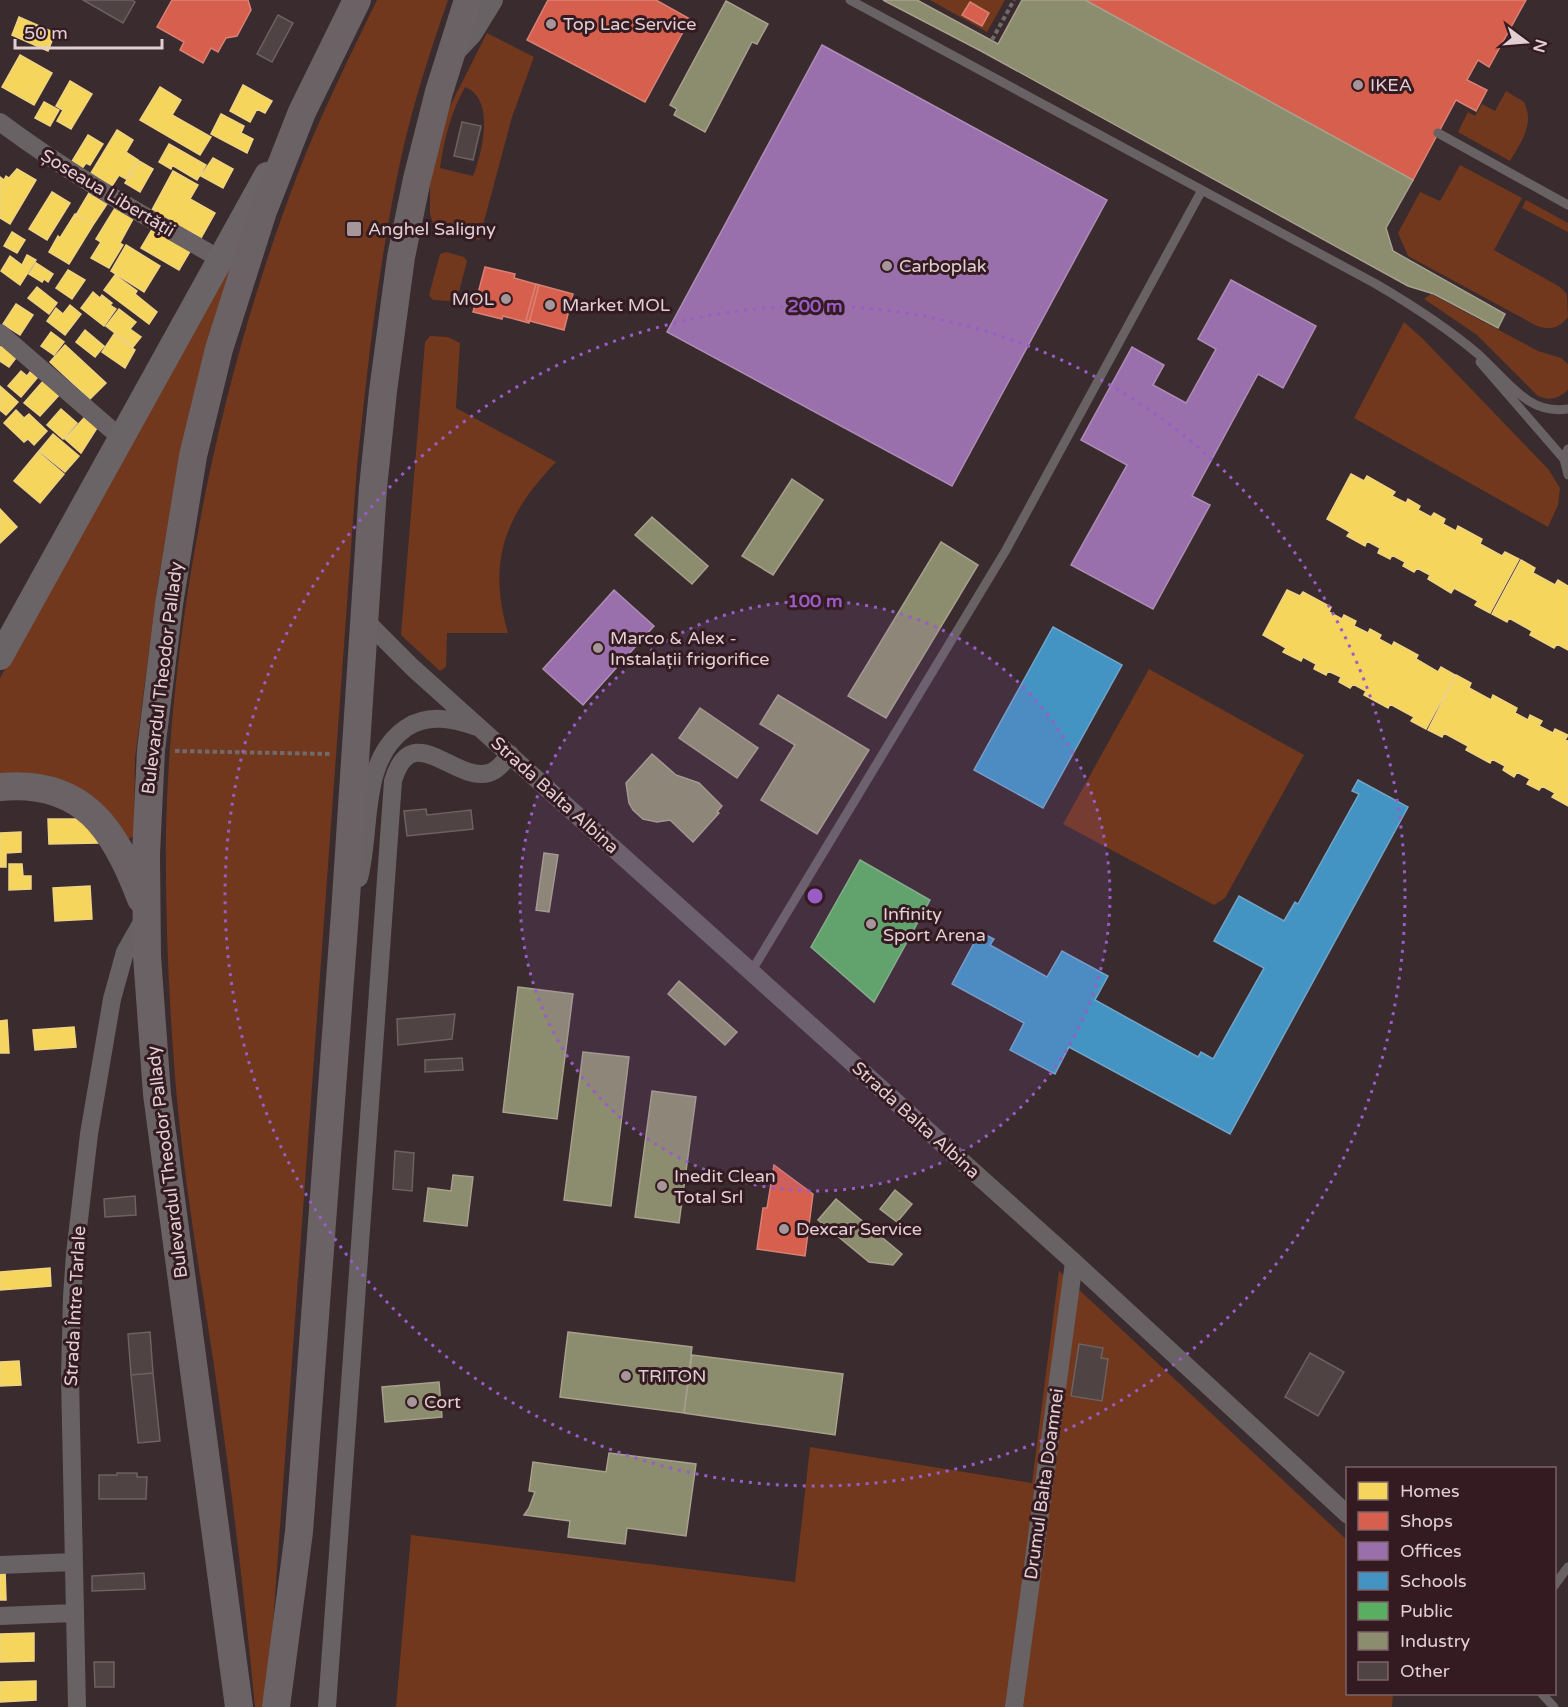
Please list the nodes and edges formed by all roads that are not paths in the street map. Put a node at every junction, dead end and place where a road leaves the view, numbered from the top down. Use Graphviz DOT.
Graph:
graph roads {
  1 [pos="357,0"];
  2 [pos="468,0"];
  3 [pos="492,0"];
  4 [pos="850,0"];
  5 [pos="449,58"];
  6 [pos="302,112"];
  7 [pos="0,122"];
  8 [pos="1438,133"];
  9 [pos="1202,190"];
  10 [pos="1568,205"];
  11 [pos="220,260"];
  12 [pos="0,333"];
  13 [pos="1463,342"];
  14 [pos="1568,409"];
  15 [pos="121,438"];
  16 [pos="1568,448"];
  17 [pos="1564,459"];
  18 [pos="1568,475"];
  19 [pos="364,619"];
  20 [pos="0,657"];
  21 [pos="482,729"];
  22 [pos="510,754"];
  23 [pos="0,787"];
  24 [pos="345,913"];
  25 [pos="147,915"];
  26 [pos="751,972"];
  27 [pos="1074,1262"];
  28 [pos="1346,1514"];
  29 [pos="215,1531"];
  30 [pos="298,1532"];
  31 [pos="73,1562"];
  32 [pos="0,1564"];
  33 [pos="1568,1567"];
  34 [pos="1556,1583"];
  35 [pos="74,1613"];
  36 [pos="0,1616"];
  37 [pos="1543,1695"];
  38 [pos="77,1707"];
  39 [pos="225,1707"];
  40 [pos="239,1707"];
  41 [pos="276,1707"];
  42 [pos="290,1707"];
  43 [pos="327,1707"];
  44 [pos="1014,1707"];
  45 [pos="1554,1707"];
  1 -- 6 [label="main road, Bulevardul Theodor Pallady"];
  2 -- 5 [label="main road"];
  3 -- 5 [label="street"];
  4 -- 9 [label="lane"];
  5 -- 19 [label="main road"];
  6 -- 11 [label="main road"];
  6 -- 25 [label="main road, Bulevardul Theodor Pallady"];
  7 -- 11 [label="street, Șoseaua Libertății"];
  8 -- 10 [label="lane"];
  9 -- 13 [label="lane"];
  9 -- 26 [label="lane"];
  11 -- 15 [label="main road"];
  12 -- 15 [label="street"];
  13 -- 14 [label="lane"];
  13 -- 17 [label="lane"];
  15 -- 20 [label="main road"];
  16 -- 17 [label="lane"];
  17 -- 18 [label="lane"];
  19 -- 21 [label="street, Strada Balta Albina"];
  19 -- 24 [label="main road"];
  21 -- 22 [label="street, Strada Balta Albina"];
  21 -- 24 [label="street, Strada Balta Albina"];
  22 -- 26 [label="street, Strada Balta Albina"];
  22 -- 43 [label="street"];
  23 -- 25 [label="main road"];
  24 -- 30 [label="main road"];
  25 -- 29 [label="main road, Bulevardul Theodor Pallady"];
  25 -- 31 [label="street, Strada Între Tarlale"];
  26 -- 27 [label="street, Strada Balta Albina"];
  27 -- 28 [label="street, Strada Balta Albina"];
  27 -- 44 [label="street, Drumul Balta Doamnei"];
  29 -- 39 [label="main road, Bulevardul Theodor Pallady"];
  29 -- 40 [label="main road"];
  30 -- 41 [label="main road"];
  30 -- 42 [label="main road"];
  31 -- 32 [label="street"];
  31 -- 35 [label="street, Strada Între Tarlale"];
  33 -- 34 [label="lane"];
  35 -- 36 [label="street"];
  35 -- 38 [label="street, Strada Între Tarlale"];
  37 -- 45 [label="lane"];
}
